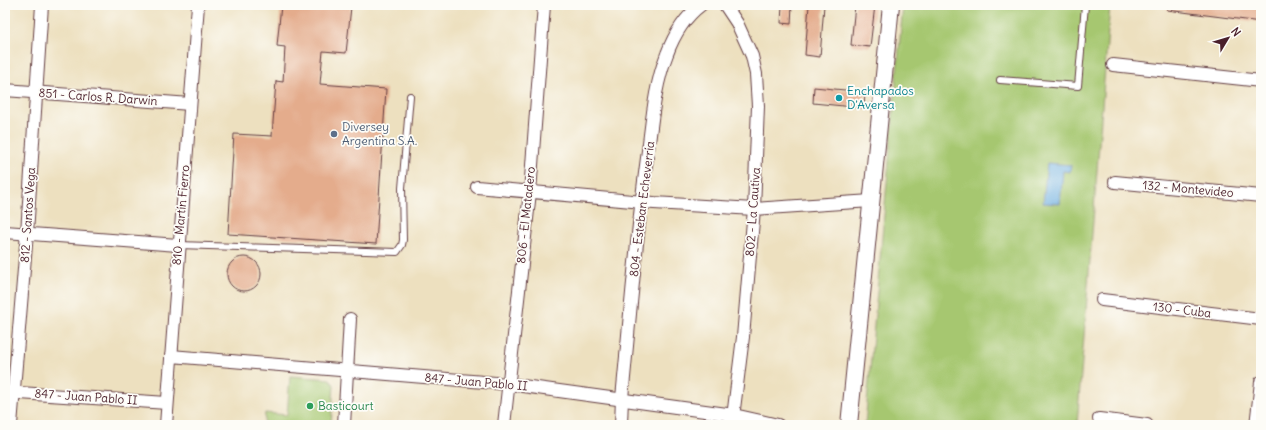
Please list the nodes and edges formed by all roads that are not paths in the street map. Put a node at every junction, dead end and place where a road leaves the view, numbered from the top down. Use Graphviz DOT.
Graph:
graph roads {
  1 [pos="42,5"];
  2 [pos="198,5"];
  3 [pos="544,5"];
  4 [pos="701,5"];
  5 [pos="725,5"];
  6 [pos="891,5"];
  7 [pos="1085,5"];
  8 [pos="1114,65"];
  9 [pos="1000,80"];
  10 [pos="1261,81"];
  11 [pos="5,90"];
  12 [pos="37,92"];
  13 [pos="410,96"];
  14 [pos="190,104"];
  15 [pos="1115,182"];
  16 [pos="477,187"];
  17 [pos="530,192"];
  18 [pos="1261,196"];
  19 [pos="871,201"];
  20 [pos="641,202"];
  21 [pos="754,209"];
  22 [pos="5,232"];
  23 [pos="27,233"];
  24 [pos="178,245"];
  25 [pos="1102,300"];
  26 [pos="350,319"];
  27 [pos="1261,319"];
  28 [pos="171,356"];
  29 [pos="348,371"];
  30 [pos="1261,382"];
  31 [pos="508,384"];
  32 [pos="9,392"];
  33 [pos="622,398"];
  34 [pos="167,403"];
  35 [pos="733,420"];
  36 [pos="1099,420"];
  37 [pos="11,425"];
  38 [pos="166,425"];
  39 [pos="344,425"];
  40 [pos="504,425"];
  41 [pos="621,425"];
  42 [pos="778,425"];
  43 [pos="849,425"];
  44 [pos="1147,425"];
  45 [pos="1256,425"];
  1 -- 12 [label="street, 812 - Santos Vega"];
  2 -- 14 [label="street, 810 - Martín Fierro"];
  3 -- 17 [label="street, 806 - El Matadero"];
  4 -- 20 [label="street, 804 - Esteban Echeverría"];
  5 -- 21 [label="street, 802 - La Cautiva"];
  6 -- 19 [label="main road"];
  7 -- 9 [label="lane"];
  8 -- 10 [label="street"];
  11 -- 12 [label="street, 851 - Carlos R. Darwin"];
  12 -- 14 [label="street, 851 - Carlos R. Darwin"];
  12 -- 23 [label="street, 812 - Santos Vega"];
  13 -- 24 [label="lane"];
  14 -- 24 [label="street, 810 - Martín Fierro"];
  15 -- 18 [label="street, 132 - Montevideo"];
  16 -- 17 [label="street"];
  17 -- 20 [label="street"];
  17 -- 31 [label="street, 806 - El Matadero"];
  19 -- 21 [label="street"];
  19 -- 43 [label="main road"];
  20 -- 21 [label="street"];
  20 -- 33 [label="street, 804 - Esteban Echeverría"];
  21 -- 35 [label="street, 802 - La Cautiva"];
  22 -- 23 [label="street"];
  23 -- 24 [label="street"];
  23 -- 32 [label="street, 812 - Santos Vega"];
  24 -- 28 [label="street, 810 - Martín Fierro"];
  25 -- 27 [label="street, 130 - Cuba"];
  26 -- 29 [label="street"];
  28 -- 29 [label="street, 847 - Juan Pablo II"];
  28 -- 34 [label="street, 810 - Martín Fierro"];
  29 -- 31 [label="street, 847 - Juan Pablo II"];
  29 -- 39 [label="street"];
  30 -- 45 [label="street"];
  31 -- 33 [label="street, 847 - Juan Pablo II"];
  31 -- 40 [label="street, 806 - El Matadero"];
  32 -- 34 [label="street, 847 - Juan Pablo II"];
  32 -- 37 [label="street, 812 - Santos Vega"];
  33 -- 35 [label="street, 847 - Juan Pablo II"];
  33 -- 41 [label="street, 804 - Esteban Echeverría"];
  34 -- 38 [label="street, 810 - Martín Fierro"];
  35 -- 42 [label="street, 847 - Juan Pablo II"];
  36 -- 44 [label="street"];
}
